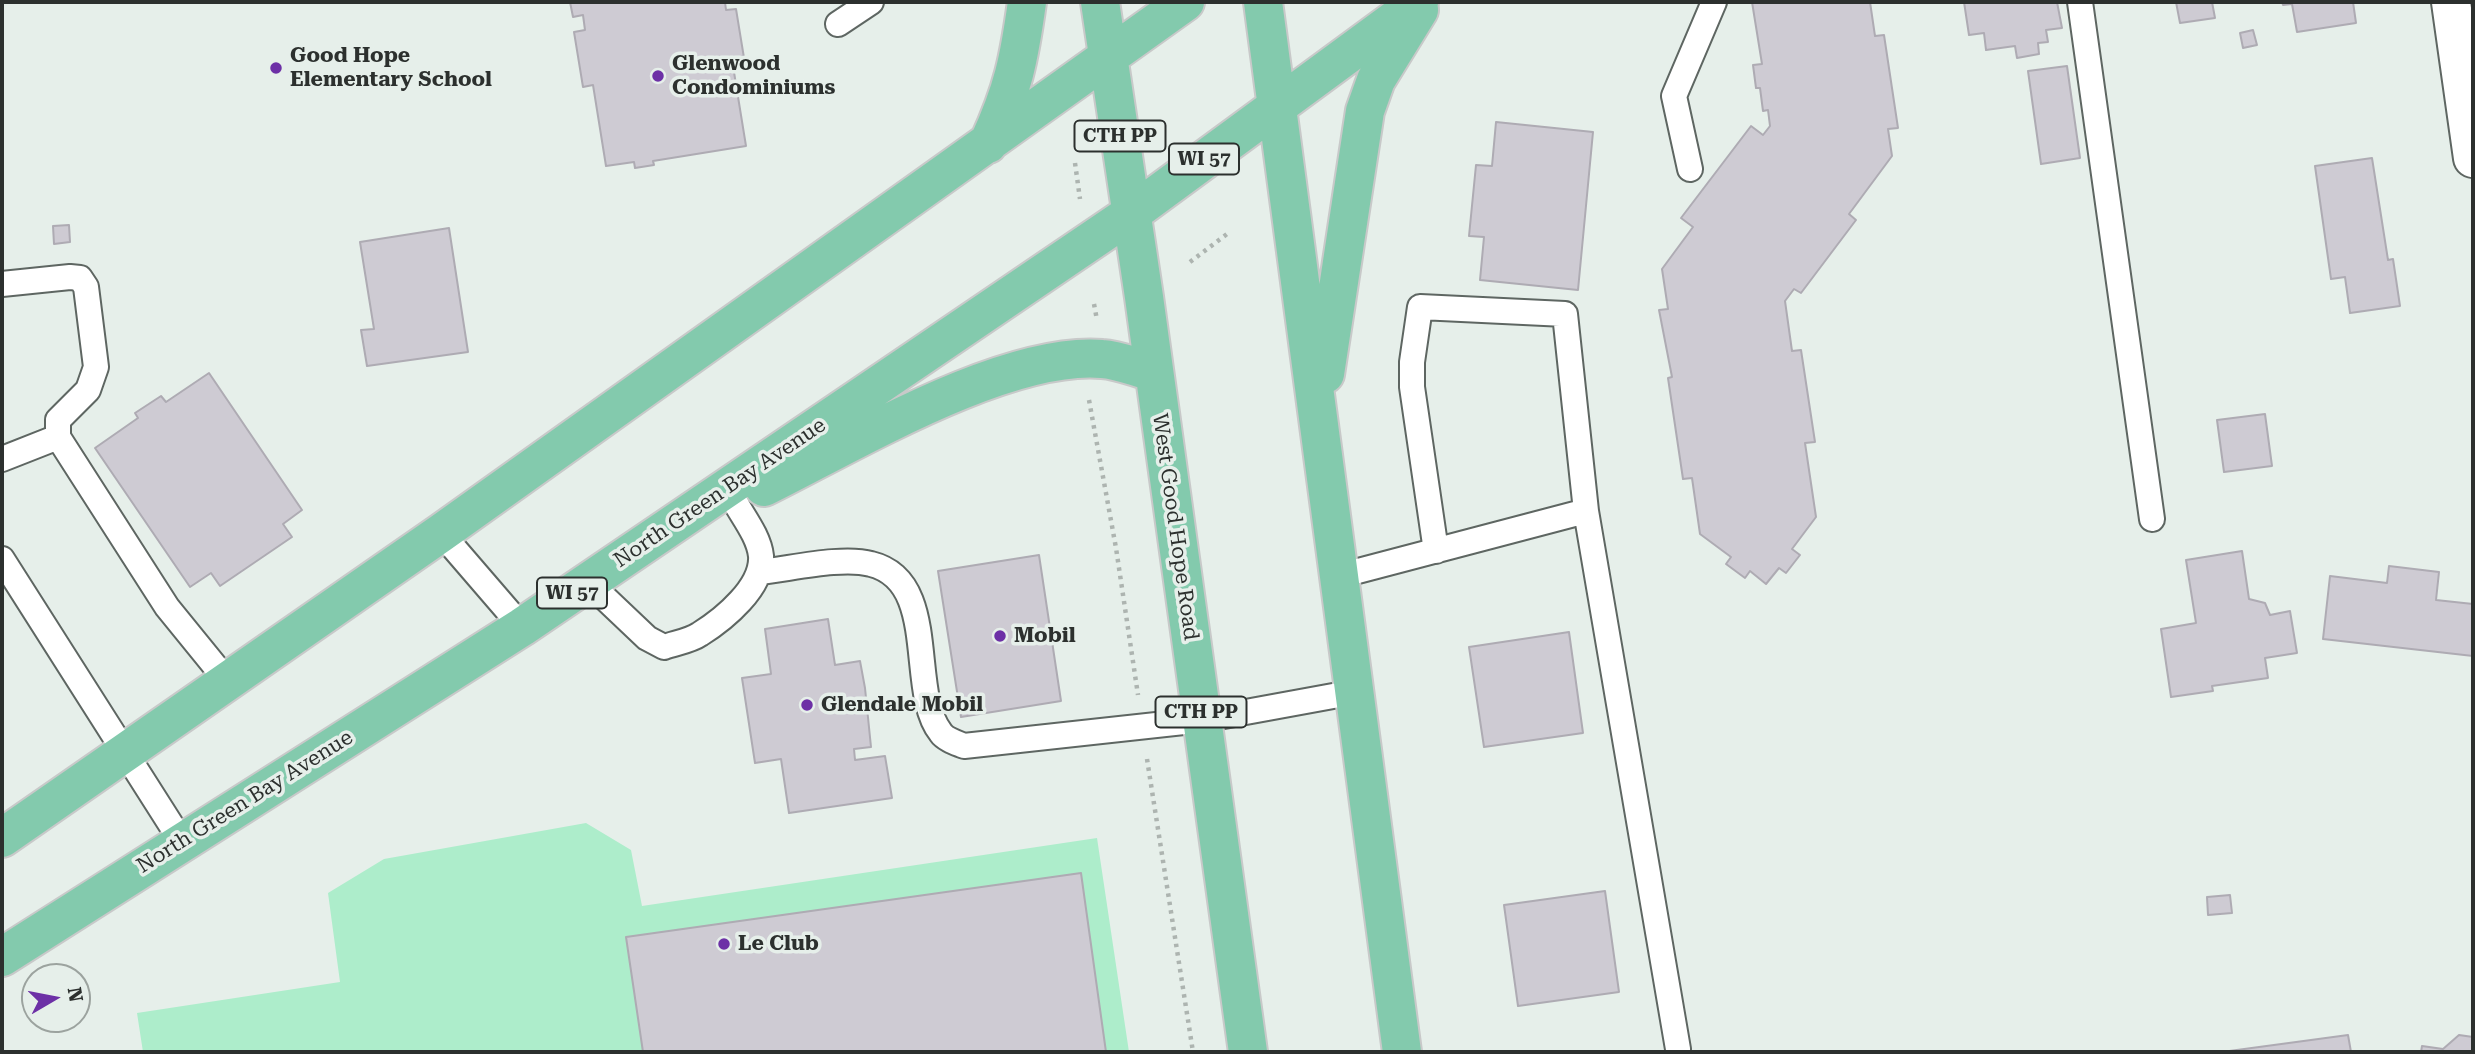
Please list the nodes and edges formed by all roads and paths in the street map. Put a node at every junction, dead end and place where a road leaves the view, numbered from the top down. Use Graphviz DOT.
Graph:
graph roads {
  1 [pos="872,2"];
  2 [pos="1027,2"];
  3 [pos="1100,2"];
  4 [pos="1185,2"];
  5 [pos="1263,2"];
  6 [pos="1419,2"];
  7 [pos="1424,2"];
  8 [pos="1714,2"];
  9 [pos="2080,2"];
  10 [pos="2451,2"];
  11 [pos="838,24"];
  12 [pos="1108,59"];
  13 [pos="1277,106"];
  14 [pos="987,145"];
  15 [pos="2473,158"];
  16 [pos="1076,163"];
  17 [pos="1690,169"];
  18 [pos="1081,204"];
  19 [pos="1132,213"];
  20 [pos="1227,234"];
  21 [pos="1190,262"];
  22 [pos="2,284"];
  23 [pos="1154,372"];
  24 [pos="1318,418"];
  25 [pos="58,438"];
  26 [pos="2,459"];
  27 [pos="735,502"];
  28 [pos="1586,511"];
  29 [pos="2152,519"];
  30 [pos="441,533"];
  31 [pos="1436,551"];
  32 [pos="625,557"];
  33 [pos="2,559"];
  34 [pos="759,572"];
  35 [pos="1339,576"];
  36 [pos="588,582"];
  37 [pos="522,627"];
  38 [pos="228,682"];
  39 [pos="1354,692"];
  40 [pos="1202,720"];
  41 [pos="126,755"];
  42 [pos="2,838"];
  43 [pos="182,842"];
  44 [pos="2,957"];
  45 [pos="1678,1049"];
  46 [pos="1248,1052"];
  47 [pos="1402,1052"];
  1 -- 11 [label="lane"];
  2 -- 14 [label="main road"];
  3 -- 12 [label="main road, West Good Hope Road / CTH PP"];
  4 -- 12 [label="main road"];
  5 -- 13 [label="main road"];
  6 -- 13 [label="main road, North Green Bay Avenue / WI 57"];
  7 -- 24 [label="main road"];
  8 -- 17 [label="lane"];
  9 -- 29 [label="lane"];
  10 -- 15 [label="street"];
  12 -- 14 [label="main road"];
  12 -- 19 [label="main road, West Good Hope Road / CTH PP"];
  13 -- 19 [label="main road, North Green Bay Avenue / WI 57"];
  13 -- 24 [label="main road"];
  14 -- 30 [label="main road"];
  16 -- 18 [label="path"];
  19 -- 23 [label="main road, West Good Hope Road / CTH PP"];
  19 -- 32 [label="main road, North Green Bay Avenue / WI 57"];
  20 -- 21 [label="path"];
  22 -- 25 [label="lane"];
  23 -- 27 [label="main road"];
  23 -- 40 [label="main road, West Good Hope Road / CTH PP"];
  24 -- 35 [label="main road"];
  25 -- 26 [label="lane"];
  25 -- 38 [label="lane"];
  27 -- 32 [label="main road"];
  27 -- 34 [label="lane"];
  28 -- 31 [label="lane"];
  28 -- 31 [label="lane"];
  28 -- 45 [label="lane"];
  30 -- 37 [label="lane"];
  30 -- 38 [label="main road"];
  31 -- 35 [label="lane"];
  32 -- 36 [label="main road, North Green Bay Avenue / WI 57"];
  33 -- 41 [label="lane"];
  34 -- 36 [label="lane"];
  34 -- 40 [label="lane"];
  35 -- 39 [label="main road"];
  36 -- 37 [label="main road, North Green Bay Avenue / WI 57"];
  37 -- 43 [label="main road, North Green Bay Avenue / WI 57"];
  38 -- 41 [label="main road"];
  39 -- 40 [label="lane"];
  39 -- 47 [label="main road"];
  40 -- 46 [label="main road, West Good Hope Road / CTH PP"];
  41 -- 42 [label="main road"];
  41 -- 43 [label="lane"];
  43 -- 44 [label="main road, North Green Bay Avenue / WI 57"];
}
